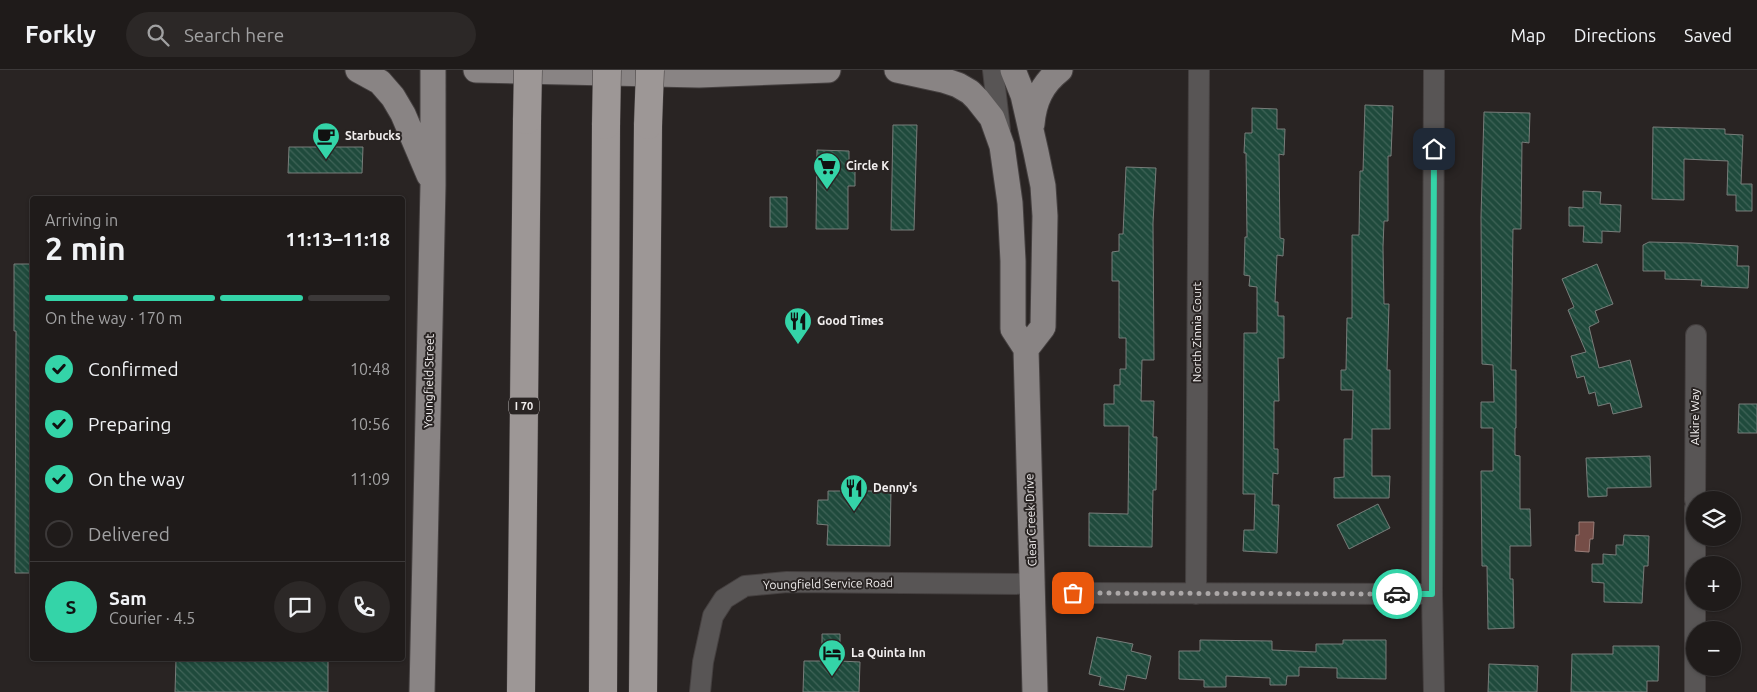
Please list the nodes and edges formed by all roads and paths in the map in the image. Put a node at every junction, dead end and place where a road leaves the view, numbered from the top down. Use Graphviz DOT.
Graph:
graph roads {
  1 [pos="358,70"];
  2 [pos="433,70"];
  3 [pos="476,70"];
  4 [pos="528,70"];
  5 [pos="607,70"];
  6 [pos="650,70"];
  7 [pos="828,70"];
  8 [pos="897,70"];
  9 [pos="993,70"];
  10 [pos="1013,70"];
  11 [pos="1060,70"];
  12 [pos="1199,70"];
  13 [pos="1434,70"];
  14 [pos="1031,131"];
  15 [pos="1002,146"];
  16 [pos="434,184"];
  17 [pos="1696,335"];
  18 [pos="1026,348"];
  19 [pos="1695,491"];
  20 [pos="1695,546"];
  21 [pos="1033,584"];
  22 [pos="1073,593"];
  23 [pos="1196,594"];
  24 [pos="1432,594"];
  25 [pos="422,692"];
  26 [pos="521,692"];
  27 [pos="602,692"];
  28 [pos="643,692"];
  29 [pos="700,692"];
  30 [pos="1035,692"];
  31 [pos="1434,692"];
  32 [pos="1695,692"];
  1 -- 16 [label="main road"];
  2 -- 16 [label="main road, Youngfield Street"];
  3 -- 7 [label="main road"];
  4 -- 26 [label="highway, I 70, bridge"];
  5 -- 27 [label="highway, bridge"];
  6 -- 28 [label="highway, bridge"];
  8 -- 15 [label="main road"];
  9 -- 15 [label="street, Clear Creek Drive"];
  10 -- 14 [label="main road"];
  11 -- 14 [label="main road"];
  12 -- 23 [label="street, North Zinnia Court"];
  13 -- 24 [label="street"];
  14 -- 18 [label="main road"];
  15 -- 18 [label="main road, Clear Creek Drive"];
  16 -- 25 [label="main road, Youngfield Street"];
  17 -- 19 [label="street, Alkire Way"];
  18 -- 21 [label="main road, Clear Creek Drive"];
  20 -- 32 [label="street"];
  21 -- 29 [label="street, Youngfield Service Road"];
  21 -- 30 [label="main road, Clear Creek Drive"];
  22 -- 23 [label="street"];
  23 -- 24 [label="street"];
  24 -- 31 [label="street"];
}
